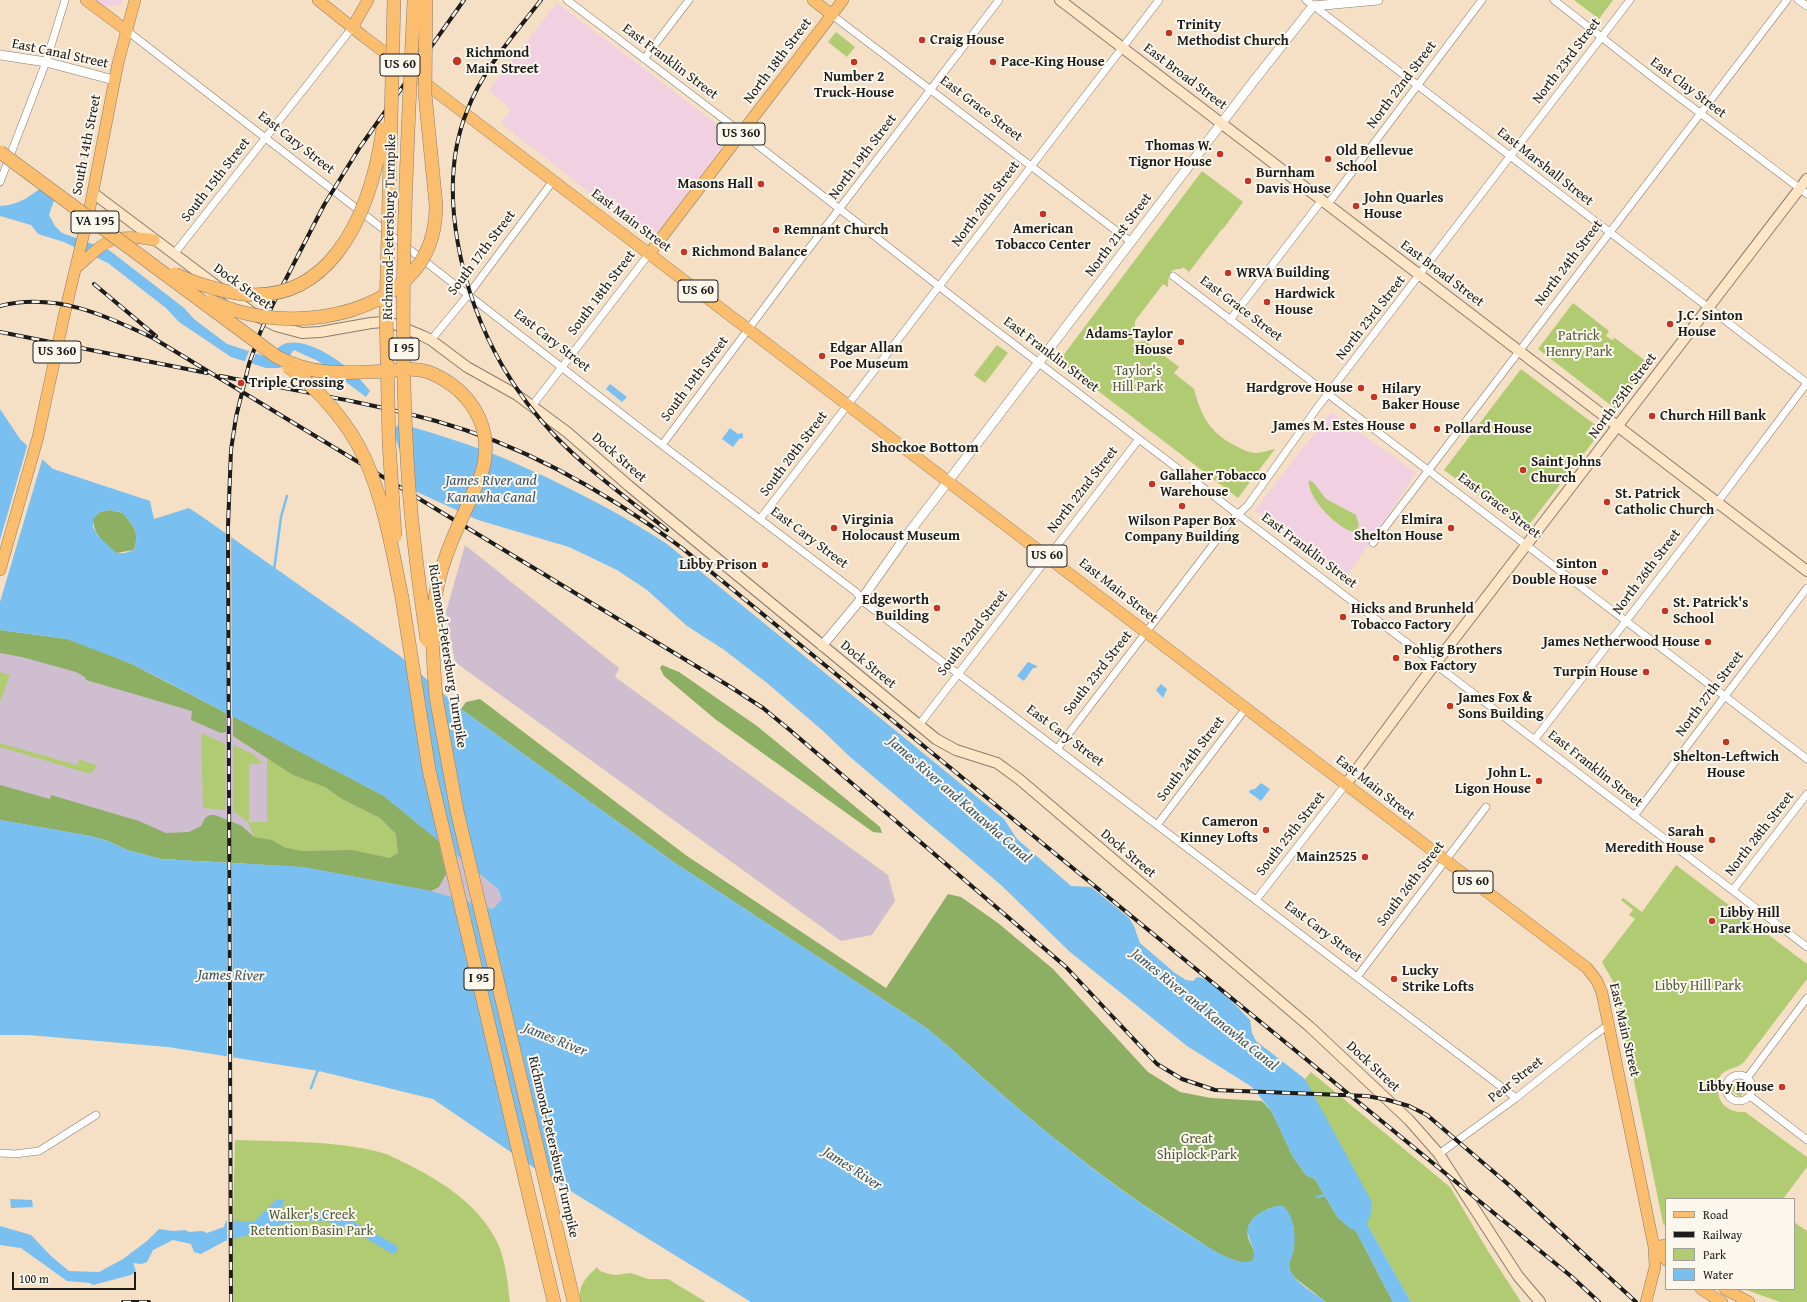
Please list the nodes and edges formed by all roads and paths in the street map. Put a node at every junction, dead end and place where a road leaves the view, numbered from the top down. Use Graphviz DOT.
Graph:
graph roads {
  1 [pos="65,0"];
  2 [pos="86,0"];
  3 [pos="134,0"];
  4 [pos="318,0"];
  5 [pos="368,0"];
  6 [pos="394,0"];
  7 [pos="414,0"];
  8 [pos="426,0"];
  9 [pos="567,0"];
  10 [pos="689,0"];
  11 [pos="813,0"];
  12 [pos="843,0"];
  13 [pos="999,0"];
  14 [pos="1060,0"];
  15 [pos="1159,0"];
  16 [pos="1378,0"];
  17 [pos="1482,0"];
  18 [pos="1554,0"];
  19 [pos="1630,0"];
  20 [pos="1788,0"];
  21 [pos="1798,0"];
  22 [pos="1309,3"];
  23 [pos="1807,6"];
  24 [pos="832,15"];
  25 [pos="352,28"];
  26 [pos="126,30"];
  27 [pos="1601,38"];
  28 [pos="1122,47"];
  29 [pos="0,55"];
  30 [pos="644,59"];
  31 [pos="46,62"];
  32 [pos="392,71"];
  33 [pos="114,80"];
  34 [pos="1418,86"];
  35 [pos="931,89"];
  36 [pos="1700,114"];
  37 [pos="1222,123"];
  38 [pos="742,133"];
  39 [pos="266,138"];
  40 [pos="0,152"];
  41 [pos="0,156"];
  42 [pos="1510,157"];
  43 [pos="1031,166"];
  44 [pos="1807,178"];
  45 [pos="553,181"];
  46 [pos="0,182"];
  47 [pos="1803,191"];
  48 [pos="93,193"];
  49 [pos="1325,202"];
  50 [pos="840,209"];
  51 [pos="1610,232"];
  52 [pos="154,240"];
  53 [pos="1131,242"];
  54 [pos="140,254"];
  55 [pos="174,254"];
  56 [pos="649,254"];
  57 [pos="76,268"];
  58 [pos="1420,275"];
  59 [pos="1173,276"];
  60 [pos="940,285"];
  61 [pos="188,289"];
  62 [pos="468,295"];
  63 [pos="1708,308"];
  64 [pos="1230,320"];
  65 [pos="748,329"];
  66 [pos="431,340"];
  67 [pos="1519,351"];
  68 [pos="1039,363"];
  69 [pos="561,368"];
  70 [pos="1807,383"];
  71 [pos="1328,395"];
  72 [pos="848,405"];
  73 [pos="532,406"];
  74 [pos="1618,426"];
  75 [pos="1139,439"];
  76 [pos="662,445"];
  77 [pos="1428,471"];
  78 [pos="948,481"];
  79 [pos="1717,503"];
  80 [pos="1238,514"];
  81 [pos="760,520"];
  82 [pos="1373,543"];
  83 [pos="1526,545"];
  84 [pos="1048,557"];
  85 [pos="0,570"];
  86 [pos="1807,572"];
  87 [pos="1807,588"];
  88 [pos="402,598"];
  89 [pos="861,598"];
  90 [pos="1626,621"];
  91 [pos="1146,632"];
  92 [pos="822,646"];
  93 [pos="1435,664"];
  94 [pos="958,674"];
  95 [pos="1724,696"];
  96 [pos="436,697"];
  97 [pos="1246,708"];
  98 [pos="919,725"];
  99 [pos="1535,739"];
  100 [pos="1057,749"];
  101 [pos="1807,759"];
  102 [pos="1346,784"];
  103 [pos="1807,794"];
  104 [pos="1486,807"];
  105 [pos="1634,816"];
  106 [pos="1157,825"];
  107 [pos="1445,861"];
  108 [pos="1733,890"];
  109 [pos="1256,900"];
  110 [pos="1807,947"];
  111 [pos="1357,977"];
  112 [pos="1807,998"];
  113 [pos="1608,1025"];
  114 [pos="1747,1078"];
  115 [pos="1750,1096"];
  116 [pos="1516,1098"];
  117 [pos="96,1115"];
  118 [pos="1807,1140"];
  119 [pos="0,1153"];
  120 [pos="1439,1154"];
  121 [pos="1665,1245"];
  122 [pos="1654,1247"];
  123 [pos="1665,1259"];
  124 [pos="1703,1290"];
  125 [pos="1727,1290"];
  126 [pos="1647,1298"];
  127 [pos="1539,1301"];
  128 [pos="554,1302"];
  129 [pos="574,1302"];
  130 [pos="1722,1302"];
  131 [pos="1749,1302"];
  1 -- 31 [label="street"];
  2 -- 26 [label="main road, East Cary Street"];
  3 -- 26 [label="main road, South 14th Street"];
  4 -- 25 [label="main road, East Main Street / US 60"];
  5 -- 25 [label="main road"];
  6 -- 32 [label="highway, Richmond-Petersburg Turnpike / I 95, bridge"];
  7 -- 96 [label="highway, Richmond-Petersburg Turnpike / I 95, bridge"];
  8 -- 61 [label="highway, bridge"];
  9 -- 30 [label="street, East Franklin Street"];
  10 -- 30 [label="street"];
  11 -- 24 [label="main road, East Grace Street"];
  12 -- 24 [label="main road, North 18th Street / US 360"];
  13 -- 35 [label="street, North 19th Street"];
  14 -- 28 [label="main road, East Broad Street"];
  15 -- 28 [label="street, North 20th Street"];
  16 -- 22 [label="street"];
  17 -- 34 [label="street, North 22nd Street"];
  18 -- 27 [label="street, East Clay Street"];
  19 -- 27 [label="street, North 23rd Street"];
  20 -- 36 [label="street, North 24th Street"];
  21 -- 23 [label="street"];
  22 -- 34 [label="street, East Marshall Street"];
  22 -- 37 [label="street, North 21st Street"];
  24 -- 35 [label="street, East Grace Street"];
  24 -- 38 [label="main road, North 18th Street / US 360"];
  25 -- 39 [label="street, South 15th Street"];
  25 -- 45 [label="main road, East Main Street / US 60"];
  26 -- 33 [label="main road, South 14th Street / US 360"];
  26 -- 39 [label="street, East Cary Street"];
  27 -- 36 [label="street, East Clay Street"];
  27 -- 42 [label="street, North 23rd Street"];
  28 -- 37 [label="main road, East Broad Street"];
  28 -- 43 [label="street, North 20th Street"];
  29 -- 31 [label="street, East Canal Street"];
  30 -- 38 [label="street, East Franklin Street"];
  31 -- 33 [label="street, East Canal Street"];
  31 -- 46 [label="street"];
  32 -- 54 [label="highway, bridge"];
  32 -- 88 [label="highway, Richmond-Petersburg Turnpike / I 95, bridge"];
  33 -- 48 [label="main road, South 14th Street / US 360"];
  34 -- 42 [label="street, East Marshall Street"];
  34 -- 49 [label="street, North 22nd Street"];
  35 -- 43 [label="street, East Grace Street"];
  35 -- 50 [label="street, North 19th Street"];
  36 -- 47 [label="street, East Clay Street"];
  36 -- 51 [label="street, North 24th Street"];
  37 -- 49 [label="main road, East Broad Street"];
  37 -- 53 [label="street, North 21st Street"];
  38 -- 50 [label="street, East Franklin Street"];
  38 -- 56 [label="main road, North 18th Street / US 360"];
  39 -- 55 [label="street, South 15th Street"];
  39 -- 62 [label="street, East Cary Street"];
  40 -- 54 [label="highway, VA 195, bridge"];
  41 -- 61 [label="highway, VA 195, bridge"];
  42 -- 51 [label="street, East Marshall Street"];
  42 -- 58 [label="street, North 23rd Street"];
  43 -- 53 [label="street, East Grace Street"];
  43 -- 60 [label="street, North 20th Street"];
  44 -- 47 [label="main road, North 25th Street"];
  45 -- 56 [label="main road, East Main Street / US 60"];
  45 -- 62 [label="street, South 17th Street"];
  47 -- 63 [label="main road, North 25th Street"];
  48 -- 52 [label="main road, Dock Street"];
  48 -- 57 [label="main road, South 14th Street / US 360"];
  49 -- 58 [label="main road, East Broad Street"];
  49 -- 64 [label="street, North 22nd Street"];
  50 -- 60 [label="street, East Franklin Street"];
  50 -- 65 [label="street, North 19th Street"];
  51 -- 63 [label="street, East Marshall Street"];
  51 -- 67 [label="street, North 24th Street"];
  52 -- 55 [label="main road, Dock Street"];
  52 -- 57 [label="main road"];
  53 -- 68 [label="street, North 21st Street"];
  54 -- 96 [label="highway, bridge"];
  55 -- 66 [label="main road, Dock Street"];
  56 -- 65 [label="main road, East Main Street / US 60"];
  56 -- 69 [label="street, South 18th Street"];
  57 -- 85 [label="main road, South 14th Street / US 360"];
  58 -- 67 [label="main road, East Broad Street"];
  58 -- 71 [label="street, North 23rd Street"];
  59 -- 64 [label="street, East Grace Street"];
  60 -- 68 [label="street, East Franklin Street"];
  60 -- 72 [label="street, North 20th Street"];
  61 -- 88 [label="highway, bridge"];
  62 -- 66 [label="street, South 17th Street"];
  62 -- 69 [label="street, East Cary Street"];
  63 -- 70 [label="street, East Marshall Street"];
  63 -- 74 [label="main road, North 25th Street"];
  64 -- 71 [label="street, East Grace Street"];
  65 -- 72 [label="main road, East Main Street / US 60"];
  65 -- 76 [label="street, South 19th Street"];
  66 -- 73 [label="main road, Dock Street"];
  67 -- 74 [label="main road, East Broad Street"];
  67 -- 77 [label="street, North 24th Street"];
  68 -- 75 [label="street, East Franklin Street"];
  68 -- 78 [label="street, North 21st Street"];
  69 -- 73 [label="street, South 18th Street"];
  69 -- 76 [label="street, East Cary Street"];
  70 -- 79 [label="street, North 26th Street"];
  71 -- 77 [label="street, East Grace Street"];
  71 -- 80 [label="street, North 23rd Street"];
  72 -- 78 [label="main road, East Main Street / US 60"];
  72 -- 81 [label="street, South 20th Street"];
  73 -- 92 [label="main road, Dock Street"];
  74 -- 79 [label="main road, East Broad Street"];
  74 -- 83 [label="main road, North 25th Street"];
  75 -- 80 [label="street, East Franklin Street"];
  75 -- 84 [label="street, North 22nd Street"];
  76 -- 81 [label="street, East Cary Street"];
  77 -- 82 [label="street, North 24th Street"];
  77 -- 83 [label="street, East Grace Street"];
  78 -- 84 [label="main road, East Main Street / US 60"];
  78 -- 89 [label="street, North 21st Street"];
  79 -- 86 [label="main road, East Broad Street"];
  79 -- 90 [label="street, North 26th Street"];
  80 -- 91 [label="street, North 23rd Street"];
  80 -- 93 [label="street, East Franklin Street"];
  81 -- 89 [label="street, East Cary Street"];
  83 -- 90 [label="street, East Grace Street"];
  83 -- 93 [label="main road, North 25th Street"];
  84 -- 91 [label="main road, East Main Street / US 60"];
  84 -- 94 [label="street, South 22nd Street"];
  87 -- 95 [label="street, North 27th Street"];
  88 -- 128 [label="highway, Richmond-Petersburg Turnpike / I 95"];
  89 -- 92 [label="street, North 21st Street"];
  89 -- 94 [label="street, East Cary Street"];
  90 -- 95 [label="street, East Grace Street"];
  90 -- 99 [label="street, North 26th Street"];
  91 -- 97 [label="main road, East Main Street / US 60"];
  91 -- 100 [label="street, South 23rd Street"];
  92 -- 98 [label="main road, Dock Street"];
  93 -- 99 [label="street, East Franklin Street"];
  93 -- 102 [label="main road, North 25th Street"];
  94 -- 98 [label="street, South 22nd Street"];
  94 -- 100 [label="street, East Cary Street"];
  95 -- 101 [label="street, East Grace Street"];
  95 -- 105 [label="street, North 27th Street"];
  96 -- 129 [label="highway, Richmond-Petersburg Turnpike / I 95"];
  97 -- 102 [label="main road, East Main Street / US 60"];
  97 -- 106 [label="street, South 24th Street"];
  98 -- 120 [label="main road, Dock Street"];
  99 -- 105 [label="street, East Franklin Street"];
  100 -- 106 [label="street, East Cary Street"];
  102 -- 107 [label="main road, East Main Street / US 60"];
  102 -- 109 [label="street, South 25th Street"];
  103 -- 108 [label="street, North 28th Street"];
  104 -- 107 [label="street, South 26th Street"];
  105 -- 108 [label="street, East Franklin Street"];
  106 -- 109 [label="street, East Cary Street"];
  107 -- 111 [label="street, South 26th Street"];
  107 -- 113 [label="main road, East Main Street / US 60"];
  108 -- 110 [label="street, East Franklin Street"];
  109 -- 111 [label="street, East Cary Street"];
  111 -- 116 [label="street, East Cary Street"];
  112 -- 114 [label="street"];
  113 -- 116 [label="street, Pear Street"];
  113 -- 122 [label="main road, East Main Street / US 60"];
  114 -- 115 [label="street"];
  114 -- 115 [label="street"];
  115 -- 118 [label="street"];
  116 -- 120 [label="street, Pear Street"];
  117 -- 119 [label="street"];
  120 -- 127 [label="main road, Dock Street"];
  121 -- 122 [label="main road"];
  122 -- 123 [label="main road"];
  122 -- 126 [label="main road, East Main Street"];
  124 -- 130 [label="main road"];
  125 -- 131 [label="main road"];
}
